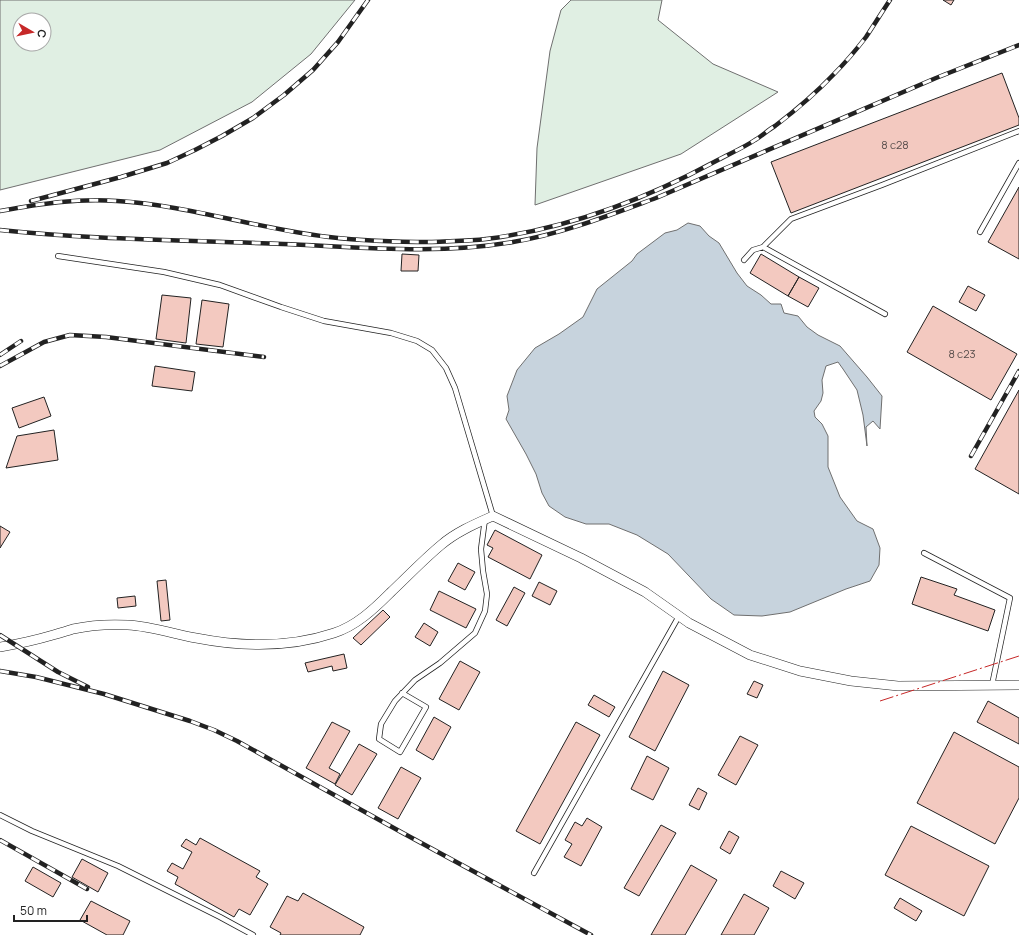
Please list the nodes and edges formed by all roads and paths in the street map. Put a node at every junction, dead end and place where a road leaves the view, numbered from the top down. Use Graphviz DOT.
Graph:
graph roads {
  1 [pos="1019,132"];
  2 [pos="1019,163"];
  3 [pos="980,232"];
  4 [pos="763,247"];
  5 [pos="58,256"];
  6 [pos="744,260"];
  7 [pos="885,314"];
  8 [pos="489,517"];
  9 [pos="924,553"];
  10 [pos="679,616"];
  11 [pos="0,647"];
  12 [pos="992,685"];
  13 [pos="1019,685"];
  14 [pos="402,693"];
  15 [pos="0,815"];
  16 [pos="534,873"];
  17 [pos="253,935"];
  1 -- 4 [label="lane"];
  2 -- 3 [label="lane"];
  4 -- 6 [label="lane"];
  4 -- 7 [label="lane"];
  5 -- 8 [label="lane"];
  8 -- 10 [label="street"];
  8 -- 11 [label="street"];
  8 -- 14 [label="lane"];
  9 -- 12 [label="lane"];
  10 -- 12 [label="street"];
  10 -- 16 [label="lane"];
  12 -- 13 [label="street"];
  14 -- 14 [label="lane"];
  15 -- 17 [label="lane"];
}
